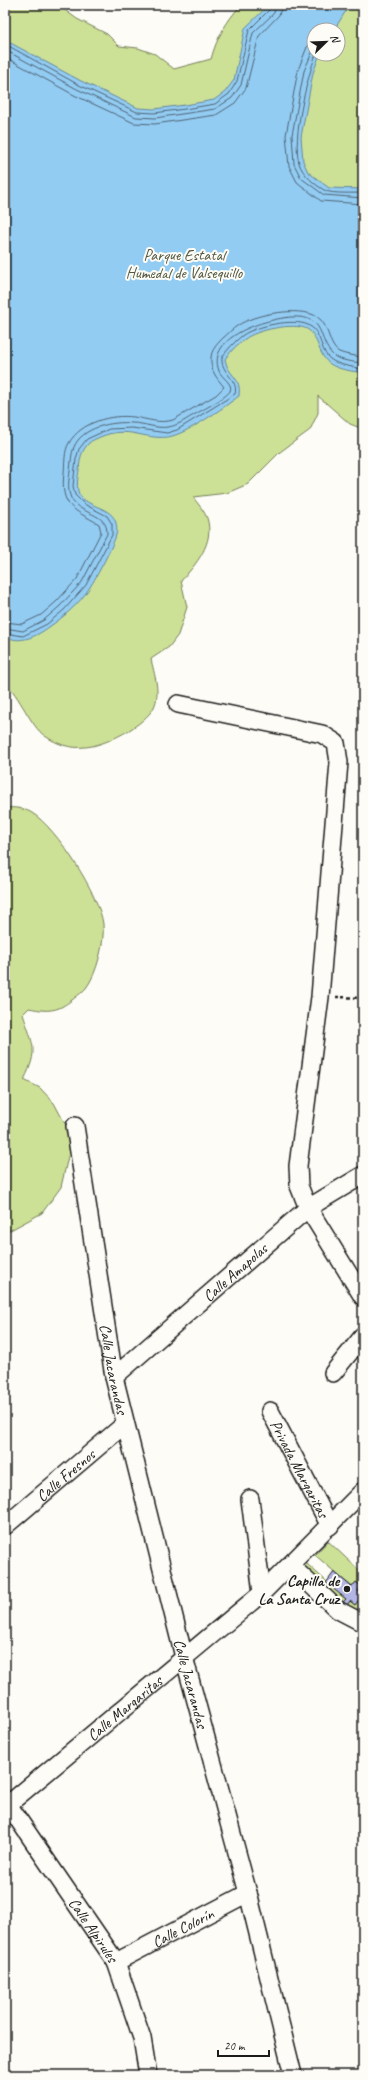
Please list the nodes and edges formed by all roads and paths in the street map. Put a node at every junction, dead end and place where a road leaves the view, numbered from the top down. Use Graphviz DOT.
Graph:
graph roads {
  1 [pos="178,704"];
  2 [pos="320,997"];
  3 [pos="363,998"];
  4 [pos="75,1126"];
  5 [pos="363,1176"];
  6 [pos="308,1208"];
  7 [pos="363,1297"];
  8 [pos="363,1336"];
  9 [pos="333,1373"];
  10 [pos="114,1377"];
  11 [pos="270,1411"];
  12 [pos="125,1424"];
  13 [pos="363,1491"];
  14 [pos="250,1498"];
  15 [pos="5,1526"];
  16 [pos="330,1526"];
  17 [pos="291,1566"];
  18 [pos="262,1593"];
  19 [pos="363,1624"];
  20 [pos="184,1657"];
  21 [pos="6,1804"];
  22 [pos="248,1893"];
  23 [pos="116,1962"];
  24 [pos="148,2075"];
  25 [pos="293,2075"];
  1 -- 2 [label="street"];
  2 -- 3 [label="path"];
  2 -- 6 [label="street"];
  4 -- 10 [label="street, Calle Jacarandas"];
  5 -- 6 [label="street, Calle Amapolas"];
  6 -- 7 [label="street"];
  6 -- 10 [label="street, Calle Amapolas"];
  8 -- 9 [label="street"];
  10 -- 12 [label="street, Calle Jacarandas"];
  11 -- 16 [label="street, Privada Margaritas"];
  12 -- 15 [label="street, Calle Fresnos"];
  12 -- 20 [label="street, Calle Jacarandas"];
  13 -- 16 [label="street, Calle Margaritas"];
  14 -- 18 [label="street"];
  16 -- 17 [label="street, Calle Margaritas"];
  17 -- 18 [label="street, Calle Margaritas"];
  17 -- 19 [label="street"];
  18 -- 20 [label="street, Calle Margaritas"];
  20 -- 21 [label="street, Calle Margaritas"];
  20 -- 22 [label="street, Calle Jacarandas"];
  21 -- 23 [label="street, Calle Alpirules"];
  22 -- 23 [label="street, Calle Colorín"];
  22 -- 25 [label="street, Calle Jacarandas"];
  23 -- 24 [label="street, Calle Alpirules"];
}
